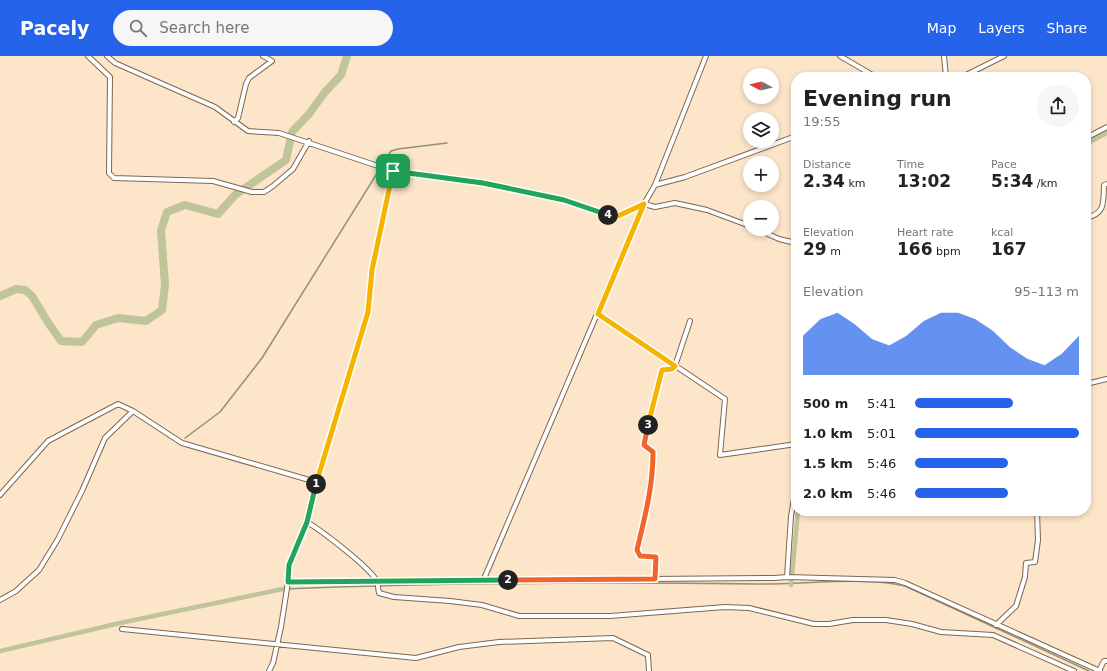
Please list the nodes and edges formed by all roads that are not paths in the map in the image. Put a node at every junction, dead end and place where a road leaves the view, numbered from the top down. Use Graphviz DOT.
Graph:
graph roads {
  1 [pos="88,56"];
  2 [pos="108,56"];
  3 [pos="263,56"];
  4 [pos="706,56"];
  5 [pos="840,56"];
  6 [pos="944,56"];
  7 [pos="1004,56"];
  8 [pos="867,72"];
  9 [pos="946,72"];
  10 [pos="972,72"];
  11 [pos="234,122"];
  12 [pos="1107,127"];
  13 [pos="1091,135"];
  14 [pos="791,138"];
  15 [pos="308,141"];
  16 [pos="393,171"];
  17 [pos="1107,184"];
  18 [pos="655,185"];
  19 [pos="644,204"];
  20 [pos="1091,216"];
  21 [pos="743,223"];
  22 [pos="772,236"];
  23 [pos="791,242"];
  24 [pos="598,314"];
  25 [pos="690,320"];
  26 [pos="675,366"];
  27 [pos="1107,379"];
  28 [pos="1091,383"];
  29 [pos="133,411"];
  30 [pos="791,445"];
  31 [pos="316,482"];
  32 [pos="0,495"];
  33 [pos="791,516"];
  34 [pos="1037,516"];
  35 [pos="307,522"];
  36 [pos="787,577"];
  37 [pos="655,579"];
  38 [pos="483,581"];
  39 [pos="377,584"];
  40 [pos="288,587"];
  41 [pos="0,600"];
  42 [pos="996,625"];
  43 [pos="122,630"];
  44 [pos="277,645"];
  45 [pos="1107,661"];
  46 [pos="269,671"];
  47 [pos="649,671"];
  48 [pos="1074,671"];
  49 [pos="1099,671"];
  1 -- 15 [label="street"];
  2 -- 11 [label="street"];
  3 -- 11 [label="street"];
  4 -- 18 [label="street"];
  5 -- 8 [label="street"];
  6 -- 9 [label="street"];
  7 -- 10 [label="street"];
  11 -- 15 [label="street"];
  12 -- 13 [label="street"];
  14 -- 18 [label="street"];
  15 -- 16 [label="street"];
  16 -- 19 [label="street"];
  16 -- 31 [label="street"];
  17 -- 20 [label="street"];
  18 -- 19 [label="street"];
  19 -- 21 [label="street"];
  19 -- 24 [label="street"];
  22 -- 23 [label="street"];
  24 -- 26 [label="street"];
  24 -- 38 [label="street"];
  25 -- 26 [label="street"];
  26 -- 30 [label="street"];
  26 -- 37 [label="street"];
  27 -- 28 [label="street"];
  29 -- 31 [label="street"];
  29 -- 32 [label="street"];
  29 -- 41 [label="street"];
  31 -- 35 [label="street"];
  33 -- 36 [label="street"];
  34 -- 42 [label="street"];
  35 -- 39 [label="street"];
  35 -- 40 [label="street"];
  36 -- 37 [label="street"];
  36 -- 42 [label="street"];
  37 -- 38 [label="street"];
  38 -- 39 [label="street"];
  39 -- 40 [label="street"];
  39 -- 48 [label="street"];
  40 -- 44 [label="street"];
  42 -- 49 [label="street"];
  43 -- 44 [label="street"];
  44 -- 46 [label="street"];
  44 -- 47 [label="street"];
  45 -- 49 [label="street"];
}
